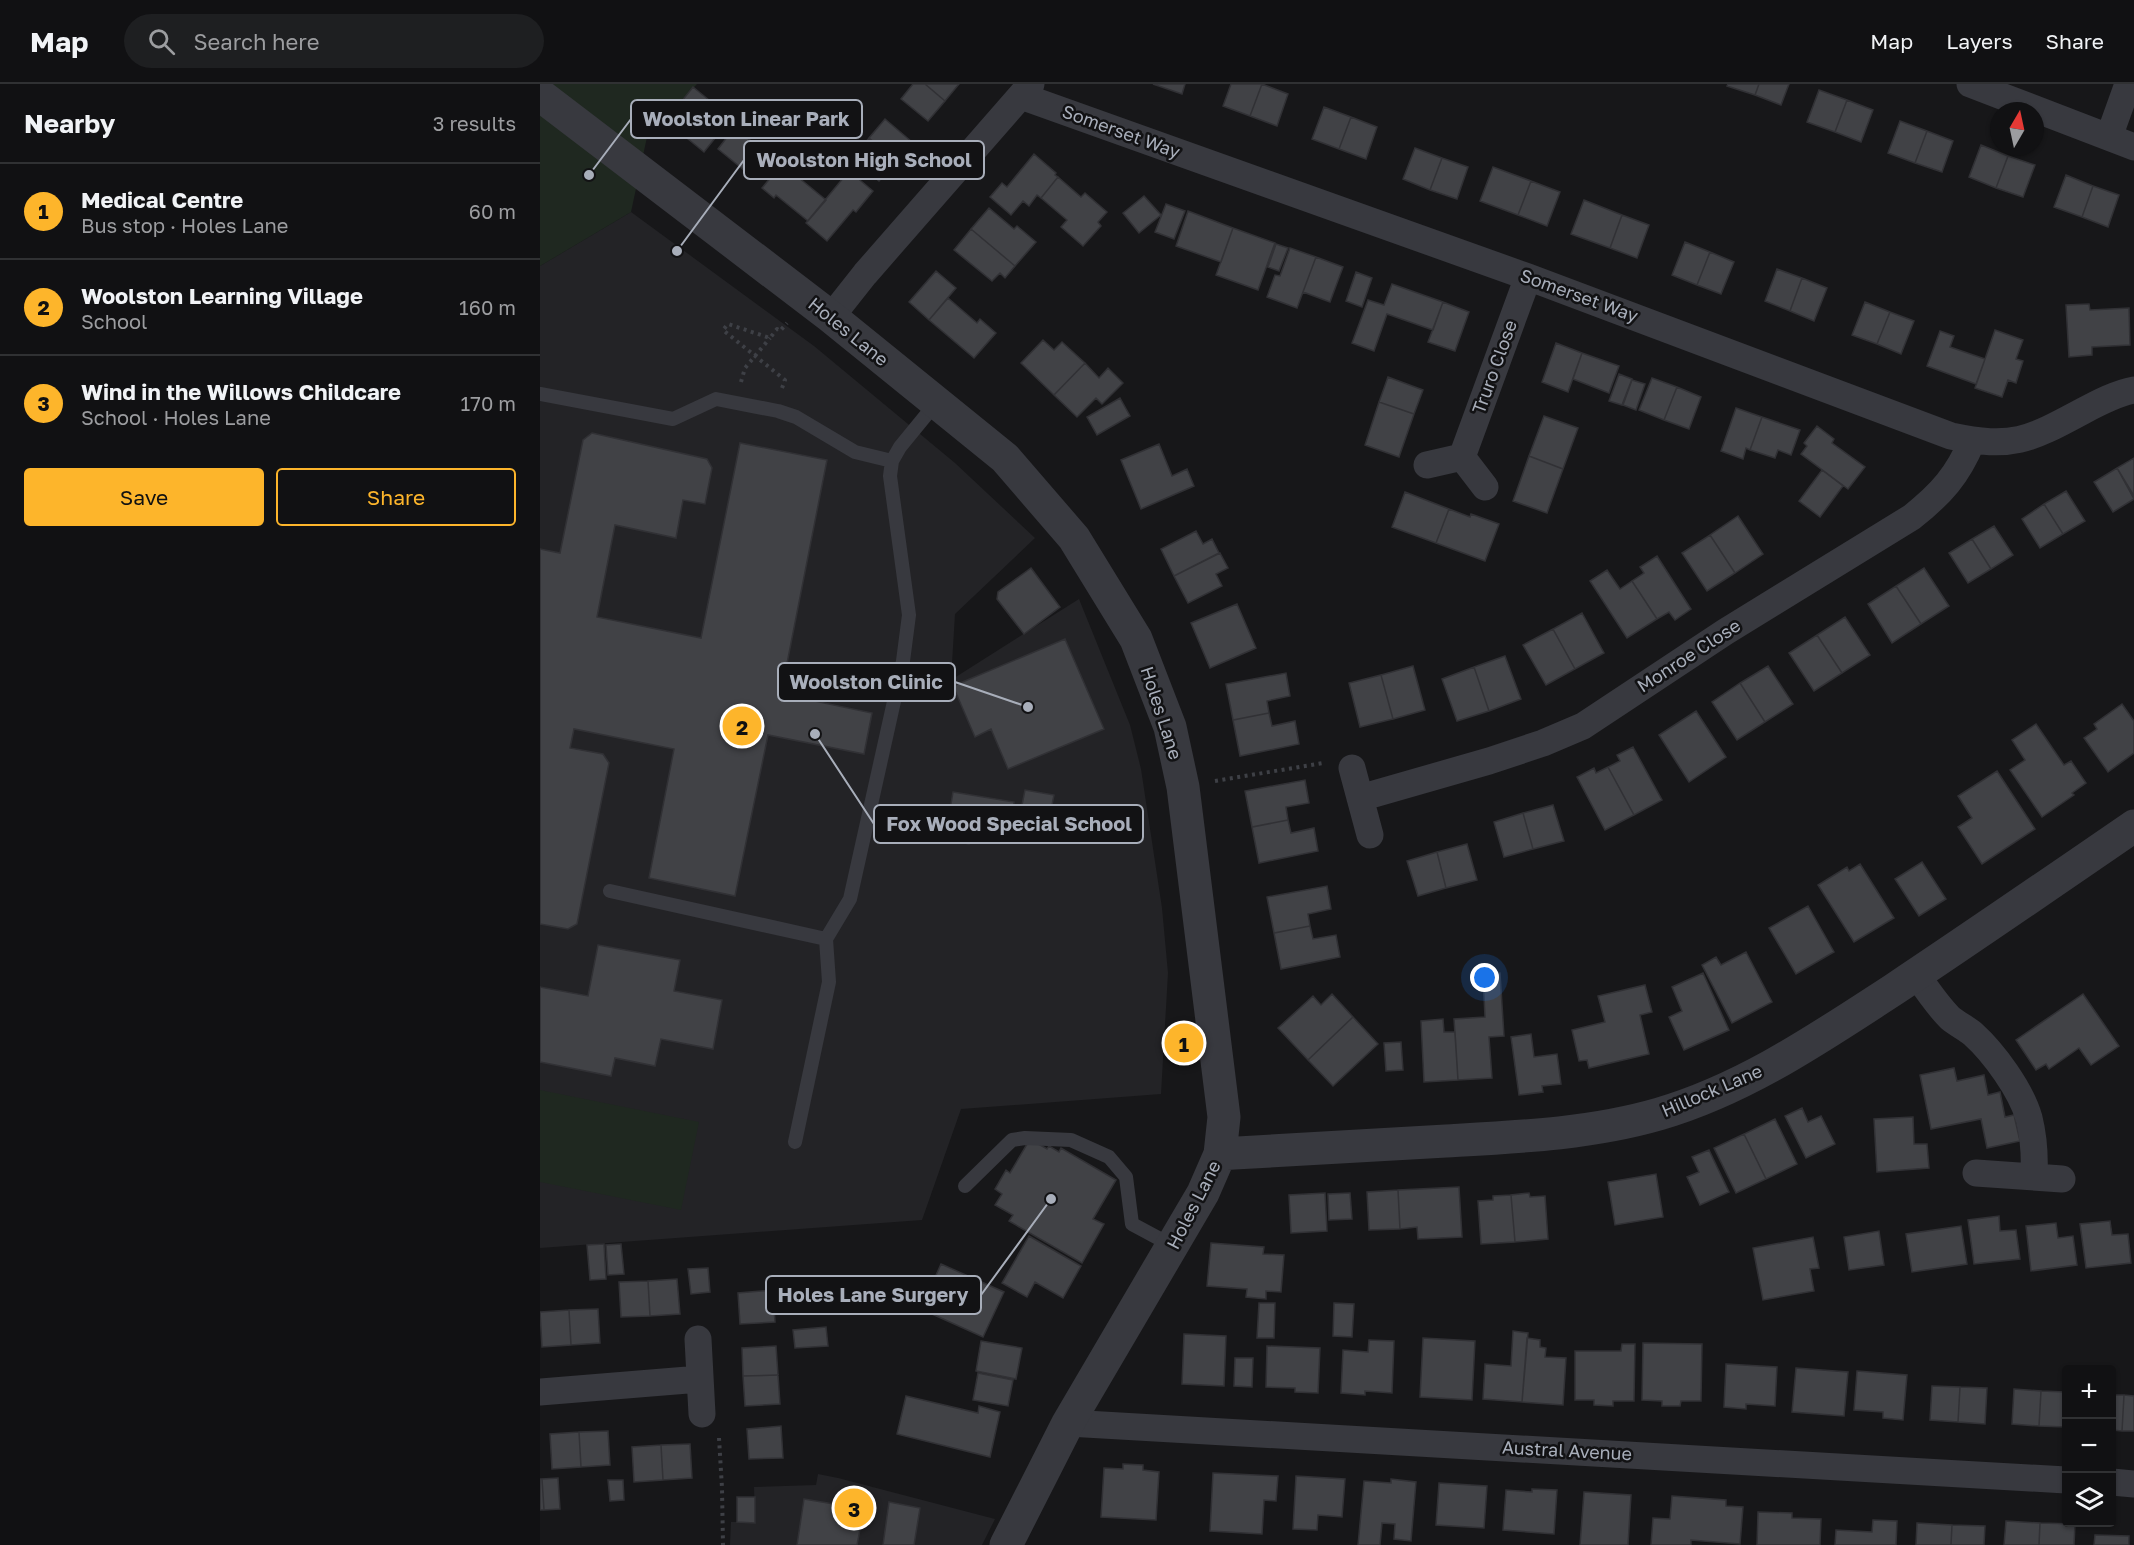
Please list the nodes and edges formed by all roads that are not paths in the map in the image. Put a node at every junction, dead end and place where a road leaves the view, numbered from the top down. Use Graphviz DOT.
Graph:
graph roads {
  1 [pos="1970,84"];
  2 [pos="2128,84"];
  3 [pos="1026,90"];
  4 [pos="540,94"];
  5 [pos="2109,137"];
  6 [pos="2134,147"];
  7 [pos="1528,277"];
  8 [pos="831,317"];
  9 [pos="2134,390"];
  10 [pos="540,394"];
  11 [pos="936,403"];
  12 [pos="1972,441"];
  13 [pos="1462,457"];
  14 [pos="892,461"];
  15 [pos="1427,465"];
  16 [pos="1485,487"];
  17 [pos="1352,768"];
  18 [pos="1360,798"];
  19 [pos="2134,826"];
  20 [pos="1371,835"];
  21 [pos="609,891"];
  22 [pos="826,939"];
  23 [pos="1916,975"];
  24 [pos="795,1142"];
  25 [pos="1220,1154"];
  26 [pos="1976,1173"];
  27 [pos="2034,1177"];
  28 [pos="2062,1179"];
  29 [pos="964,1186"];
  30 [pos="1173,1246"];
  31 [pos="698,1339"];
  32 [pos="700,1379"];
  33 [pos="540,1392"];
  34 [pos="702,1414"];
  35 [pos="1068,1423"];
  36 [pos="2062,1480"];
  37 [pos="2116,1482"];
  38 [pos="2134,1484"];
  39 [pos="1006,1545"];
  1 -- 5 [label="street"];
  2 -- 5 [label="street"];
  3 -- 7 [label="street, Somerset Way"];
  3 -- 8 [label="street"];
  4 -- 8 [label="street, Holes Lane"];
  5 -- 6 [label="street"];
  7 -- 12 [label="street, Somerset Way"];
  7 -- 13 [label="street, Truro Close"];
  8 -- 11 [label="street, Holes Lane"];
  9 -- 12 [label="street, Somerset Way"];
  10 -- 14 [label="lane"];
  11 -- 14 [label="lane"];
  11 -- 25 [label="street, Holes Lane"];
  12 -- 18 [label="street, Monroe Close"];
  13 -- 15 [label="street"];
  13 -- 16 [label="street"];
  14 -- 22 [label="lane"];
  17 -- 18 [label="street"];
  18 -- 20 [label="street"];
  19 -- 23 [label="street, Hillock Lane"];
  21 -- 22 [label="lane"];
  22 -- 24 [label="lane"];
  23 -- 25 [label="street, Hillock Lane"];
  23 -- 27 [label="street"];
  25 -- 30 [label="street, Holes Lane"];
  26 -- 27 [label="street"];
  27 -- 28 [label="street"];
  29 -- 30 [label="lane"];
  30 -- 35 [label="street, Holes Lane"];
  31 -- 32 [label="street"];
  32 -- 33 [label="street"];
  32 -- 34 [label="street"];
  35 -- 36 [label="street, Austral Avenue"];
  35 -- 39 [label="street, Holes Lane"];
  37 -- 38 [label="street"];
}
